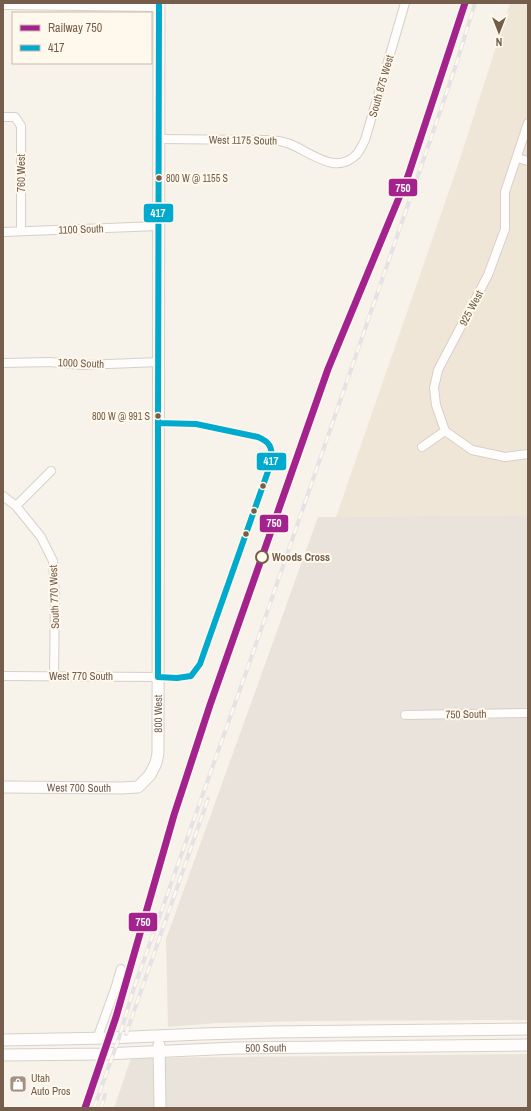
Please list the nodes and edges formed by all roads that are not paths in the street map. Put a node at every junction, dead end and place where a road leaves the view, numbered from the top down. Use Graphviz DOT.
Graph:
graph roads {
  1 [pos="405,3"];
  2 [pos="3,5"];
  3 [pos="159,5"];
  4 [pos="3,117"];
  5 [pos="528,123"];
  6 [pos="160,139"];
  7 [pos="517,158"];
  8 [pos="528,161"];
  9 [pos="346,162"];
  10 [pos="159,226"];
  11 [pos="21,231"];
  12 [pos="3,232"];
  13 [pos="159,362"];
  14 [pos="3,363"];
  15 [pos="445,431"];
  16 [pos="422,447"];
  17 [pos="528,454"];
  18 [pos="51,471"];
  19 [pos="3,496"];
  20 [pos="16,506"];
  21 [pos="3,676"];
  22 [pos="54,676"];
  23 [pos="158,677"];
  24 [pos="528,713"];
  25 [pos="405,716"];
  26 [pos="150,775"];
  27 [pos="3,787"];
  28 [pos="121,969"];
  29 [pos="528,1030"];
  30 [pos="159,1036"];
  31 [pos="97,1038"];
  32 [pos="3,1040"];
  33 [pos="528,1044"];
  34 [pos="159,1051"];
  35 [pos="63,1054"];
  36 [pos="3,1055"];
  37 [pos="160,1108"];
  1 -- 9 [label="street, South 875 West"];
  2 -- 3 [label="street"];
  3 -- 6 [label="main road, 800 West"];
  4 -- 11 [label="street, 760 West"];
  5 -- 7 [label="street, 925 West"];
  6 -- 9 [label="street, West 1175 South"];
  6 -- 10 [label="main road, 800 West"];
  7 -- 8 [label="street"];
  7 -- 15 [label="street, 925 West"];
  10 -- 11 [label="street, 1100 South"];
  10 -- 13 [label="main road, 800 West"];
  11 -- 12 [label="street, 1100 South"];
  13 -- 14 [label="street, 1000 South"];
  13 -- 23 [label="main road, 800 West"];
  15 -- 16 [label="street"];
  15 -- 17 [label="street"];
  18 -- 20 [label="street"];
  19 -- 20 [label="street, South 770 West"];
  20 -- 22 [label="street, South 770 West"];
  21 -- 22 [label="street, West 770 South"];
  22 -- 23 [label="street, West 770 South"];
  23 -- 26 [label="main road, 800 West"];
  24 -- 25 [label="street, 750 South"];
  26 -- 27 [label="main road, West 700 South"];
  28 -- 31 [label="street"];
  29 -- 30 [label="main road, 500 South"];
  30 -- 31 [label="main road, 500 South"];
  30 -- 34 [label="main road"];
  31 -- 32 [label="main road, 500 South"];
  31 -- 35 [label="main road"];
  33 -- 34 [label="main road, 500 South"];
  34 -- 35 [label="main road, 500 South"];
  34 -- 37 [label="main road"];
  35 -- 36 [label="main road, 500 South"];
}
